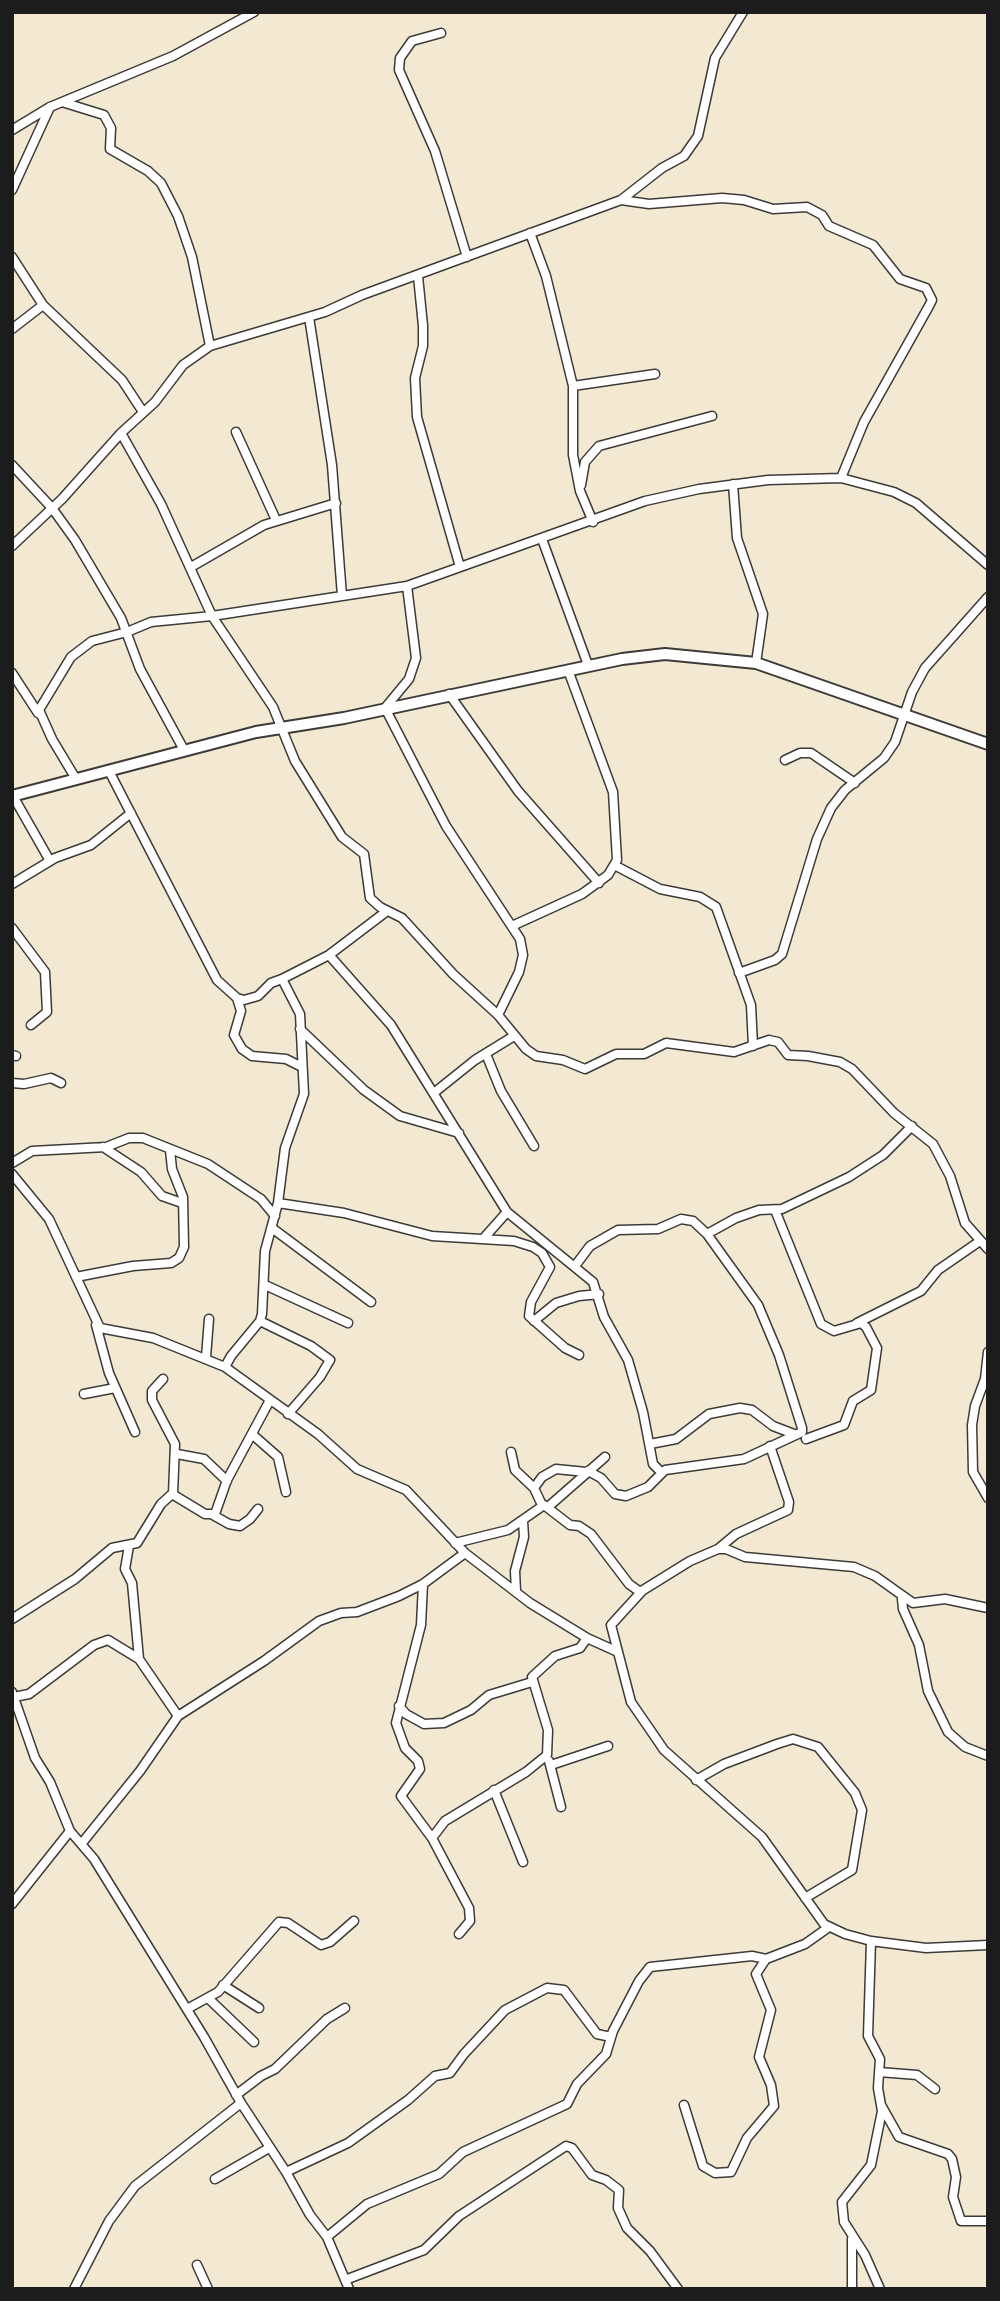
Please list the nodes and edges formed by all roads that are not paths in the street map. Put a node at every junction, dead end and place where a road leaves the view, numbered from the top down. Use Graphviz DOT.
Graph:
graph roads {
  1 [pos="254,12"];
  2 [pos="743,12"];
  3 [pos="441,33"];
  4 [pos="62,102"];
  5 [pos="50,107"];
  6 [pos="12,130"];
  7 [pos="12,190"];
  8 [pos="621,200"];
  9 [pos="530,233"];
  10 [pos="12,257"];
  11 [pos="467,257"];
  12 [pos="418,276"];
  13 [pos="43,305"];
  14 [pos="309,317"];
  15 [pos="12,329"];
  16 [pos="209,346"];
  17 [pos="655,374"];
  18 [pos="573,386"];
  19 [pos="144,412"];
  20 [pos="712,416"];
  21 [pos="236,432"];
  22 [pos="121,433"];
  23 [pos="12,465"];
  24 [pos="841,478"];
  25 [pos="733,484"];
  26 [pos="580,491"];
  27 [pos="336,503"];
  28 [pos="52,508"];
  29 [pos="276,520"];
  30 [pos="593,522"];
  31 [pos="542,539"];
  32 [pos="12,547"];
  33 [pos="988,565"];
  34 [pos="191,567"];
  35 [pos="460,567"];
  36 [pos="407,586"];
  37 [pos="342,596"];
  38 [pos="988,597"];
  39 [pos="212,616"];
  40 [pos="127,632"];
  41 [pos="756,663"];
  42 [pos="588,665"];
  43 [pos="568,670"];
  44 [pos="12,673"];
  45 [pos="449,694"];
  46 [pos="385,708"];
  47 [pos="40,715"];
  48 [pos="904,716"];
  49 [pos="282,728"];
  50 [pos="987,745"];
  51 [pos="184,750"];
  52 [pos="785,760"];
  53 [pos="109,771"];
  54 [pos="76,779"];
  55 [pos="855,783"];
  56 [pos="13,796"];
  57 [pos="131,813"];
  58 [pos="50,861"];
  59 [pos="616,866"];
  60 [pos="599,883"];
  61 [pos="12,884"];
  62 [pos="387,911"];
  63 [pos="512,926"];
  64 [pos="12,928"];
  65 [pos="329,956"];
  66 [pos="739,972"];
  67 [pos="282,979"];
  68 [pos="237,998"];
  69 [pos="498,1015"];
  70 [pos="31,1025"];
  71 [pos="300,1028"];
  72 [pos="514,1036"];
  73 [pos="753,1046"];
  74 [pos="486,1054"];
  75 [pos="302,1067"];
  76 [pos="12,1083"];
  77 [pos="61,1083"];
  78 [pos="435,1092"];
  79 [pos="912,1126"];
  80 [pos="459,1133"];
  81 [pos="534,1146"];
  82 [pos="103,1147"];
  83 [pos="170,1150"];
  84 [pos="12,1163"];
  85 [pos="12,1174"];
  86 [pos="181,1203"];
  87 [pos="278,1203"];
  88 [pos="775,1210"];
  89 [pos="507,1212"];
  90 [pos="275,1216"];
  91 [pos="272,1228"];
  92 [pos="708,1234"];
  93 [pos="483,1239"];
  94 [pos="980,1241"];
  95 [pos="988,1249"];
  96 [pos="575,1266"];
  97 [pos="76,1277"];
  98 [pos="265,1285"];
  99 [pos="598,1294"];
  100 [pos="371,1301"];
  101 [pos="209,1319"];
  102 [pos="260,1321"];
  103 [pos="534,1321"];
  104 [pos="348,1323"];
  105 [pos="855,1324"];
  106 [pos="96,1325"];
  107 [pos="988,1352"];
  108 [pos="579,1355"];
  109 [pos="206,1357"];
  110 [pos="225,1367"];
  111 [pos="163,1379"];
  112 [pos="115,1388"];
  113 [pos="83,1394"];
  114 [pos="270,1401"];
  115 [pos="288,1414"];
  116 [pos="135,1432"];
  117 [pos="253,1434"];
  118 [pos="796,1435"];
  119 [pos="806,1439"];
  120 [pos="650,1444"];
  121 [pos="770,1446"];
  122 [pos="511,1452"];
  123 [pos="177,1454"];
  124 [pos="605,1457"];
  125 [pos="587,1471"];
  126 [pos="660,1471"];
  127 [pos="227,1481"];
  128 [pos="534,1488"];
  129 [pos="286,1492"];
  130 [pos="173,1494"];
  131 [pos="988,1498"];
  132 [pos="545,1506"];
  133 [pos="258,1509"];
  134 [pos="213,1515"];
  135 [pos="523,1521"];
  136 [pos="455,1543"];
  137 [pos="129,1546"];
  138 [pos="718,1549"];
  139 [pos="465,1553"];
  140 [pos="423,1584"];
  141 [pos="516,1591"];
  142 [pos="642,1591"];
  143 [pos="902,1598"];
  144 [pos="988,1608"];
  145 [pos="12,1619"];
  146 [pos="587,1639"];
  147 [pos="618,1652"];
  148 [pos="139,1659"];
  149 [pos="532,1682"];
  150 [pos="13,1694"];
  151 [pos="399,1706"];
  152 [pos="178,1716"];
  153 [pos="608,1746"];
  154 [pos="547,1755"];
  155 [pos="988,1756"];
  156 [pos="551,1765"];
  157 [pos="696,1780"];
  158 [pos="494,1790"];
  159 [pos="561,1807"];
  160 [pos="70,1831"];
  161 [pos="432,1838"];
  162 [pos="82,1843"];
  163 [pos="523,1862"];
  164 [pos="805,1898"];
  165 [pos="12,1904"];
  166 [pos="355,1921"];
  167 [pos="829,1927"];
  168 [pos="459,1934"];
  169 [pos="871,1941"];
  170 [pos="988,1945"];
  171 [pos="766,1959"];
  172 [pos="223,1985"];
  173 [pos="209,1999"];
  174 [pos="259,2008"];
  175 [pos="345,2008"];
  176 [pos="187,2009"];
  177 [pos="611,2037"];
  178 [pos="254,2042"];
  179 [pos="879,2072"];
  180 [pos="935,2090"];
  181 [pos="238,2099"];
  182 [pos="684,2105"];
  183 [pos="881,2105"];
  184 [pos="269,2148"];
  185 [pos="286,2172"];
  186 [pos="215,2179"];
  187 [pos="988,2221"];
  188 [pos="327,2237"];
  189 [pos="852,2237"];
  190 [pos="197,2265"];
  191 [pos="345,2280"];
  192 [pos="74,2289"];
  193 [pos="208,2289"];
  194 [pos="349,2289"];
  195 [pos="678,2289"];
  196 [pos="852,2289"];
  197 [pos="880,2289"];
  1 -- 4 [label="street"];
  2 -- 8 [label="street"];
  3 -- 11 [label="street"];
  4 -- 5 [label="street"];
  4 -- 16 [label="street"];
  5 -- 6 [label="street"];
  5 -- 7 [label="street"];
  8 -- 9 [label="street"];
  8 -- 24 [label="street"];
  9 -- 11 [label="street"];
  9 -- 18 [label="street"];
  10 -- 13 [label="street"];
  11 -- 12 [label="street"];
  12 -- 14 [label="street"];
  12 -- 35 [label="street"];
  13 -- 15 [label="street"];
  13 -- 19 [label="street"];
  14 -- 16 [label="street"];
  14 -- 27 [label="street"];
  16 -- 19 [label="street"];
  17 -- 18 [label="street"];
  18 -- 26 [label="street"];
  19 -- 22 [label="street"];
  20 -- 26 [label="street"];
  21 -- 29 [label="street"];
  22 -- 28 [label="street"];
  22 -- 34 [label="street"];
  23 -- 28 [label="street"];
  24 -- 25 [label="street"];
  24 -- 33 [label="street"];
  25 -- 30 [label="street"];
  25 -- 41 [label="street"];
  26 -- 30 [label="street"];
  27 -- 29 [label="street"];
  27 -- 37 [label="street"];
  28 -- 32 [label="street"];
  28 -- 40 [label="street"];
  29 -- 34 [label="street"];
  30 -- 31 [label="street"];
  31 -- 35 [label="street"];
  31 -- 42 [label="street"];
  34 -- 39 [label="street"];
  35 -- 36 [label="street"];
  36 -- 37 [label="street"];
  36 -- 46 [label="street"];
  37 -- 39 [label="street"];
  38 -- 48 [label="street"];
  39 -- 40 [label="street"];
  39 -- 49 [label="street"];
  40 -- 47 [label="street"];
  40 -- 51 [label="street"];
  41 -- 42 [label="street"];
  41 -- 48 [label="street"];
  42 -- 43 [label="street"];
  43 -- 45 [label="street"];
  43 -- 59 [label="street"];
  44 -- 47 [label="street"];
  45 -- 46 [label="street"];
  45 -- 60 [label="street"];
  46 -- 49 [label="street"];
  46 -- 63 [label="street"];
  47 -- 54 [label="street"];
  48 -- 50 [label="street"];
  48 -- 55 [label="street"];
  49 -- 51 [label="street"];
  49 -- 62 [label="street"];
  51 -- 53 [label="street"];
  52 -- 55 [label="street"];
  53 -- 54 [label="street"];
  53 -- 57 [label="street"];
  54 -- 56 [label="street"];
  55 -- 66 [label="street"];
  56 -- 58 [label="street"];
  57 -- 58 [label="street"];
  57 -- 68 [label="street"];
  58 -- 61 [label="street"];
  59 -- 60 [label="street"];
  59 -- 66 [label="street"];
  60 -- 63 [label="street"];
  62 -- 65 [label="street"];
  62 -- 69 [label="street"];
  63 -- 69 [label="street"];
  64 -- 70 [label="street"];
  65 -- 67 [label="street"];
  65 -- 78 [label="street"];
  66 -- 73 [label="street"];
  67 -- 68 [label="street"];
  67 -- 71 [label="street"];
  68 -- 75 [label="street"];
  69 -- 72 [label="street"];
  71 -- 75 [label="street"];
  71 -- 80 [label="street"];
  72 -- 73 [label="street"];
  72 -- 74 [label="street"];
  73 -- 79 [label="street"];
  74 -- 78 [label="street"];
  74 -- 81 [label="street"];
  75 -- 87 [label="street"];
  76 -- 77 [label="street"];
  78 -- 80 [label="street"];
  79 -- 88 [label="street"];
  79 -- 94 [label="street"];
  80 -- 89 [label="street"];
  82 -- 83 [label="street"];
  82 -- 84 [label="street"];
  82 -- 86 [label="street"];
  83 -- 86 [label="street"];
  83 -- 90 [label="street"];
  85 -- 97 [label="street"];
  86 -- 97 [label="street"];
  87 -- 90 [label="street"];
  87 -- 93 [label="street"];
  88 -- 92 [label="street"];
  88 -- 105 [label="street"];
  89 -- 93 [label="street"];
  89 -- 96 [label="street"];
  90 -- 91 [label="street"];
  91 -- 98 [label="street"];
  91 -- 100 [label="street"];
  92 -- 96 [label="street"];
  92 -- 118 [label="street"];
  93 -- 103 [label="street"];
  94 -- 95 [label="street"];
  94 -- 105 [label="street"];
  96 -- 99 [label="street"];
  97 -- 106 [label="street"];
  98 -- 102 [label="street"];
  98 -- 104 [label="street"];
  99 -- 103 [label="street"];
  99 -- 120 [label="street"];
  101 -- 109 [label="street"];
  102 -- 110 [label="street"];
  102 -- 115 [label="street"];
  103 -- 108 [label="street"];
  105 -- 119 [label="street"];
  106 -- 109 [label="street"];
  106 -- 112 [label="street"];
  107 -- 131 [label="street"];
  109 -- 110 [label="street"];
  110 -- 114 [label="street"];
  111 -- 123 [label="street"];
  112 -- 113 [label="street"];
  112 -- 116 [label="street"];
  114 -- 115 [label="street"];
  114 -- 117 [label="street"];
  115 -- 136 [label="street"];
  117 -- 127 [label="street"];
  117 -- 129 [label="street"];
  118 -- 120 [label="street"];
  118 -- 121 [label="street"];
  120 -- 126 [label="street"];
  121 -- 126 [label="street"];
  121 -- 138 [label="street"];
  122 -- 128 [label="street"];
  123 -- 127 [label="street"];
  123 -- 130 [label="street"];
  124 -- 125 [label="street"];
  125 -- 126 [label="street"];
  125 -- 128 [label="street"];
  125 -- 132 [label="street"];
  127 -- 134 [label="street"];
  128 -- 132 [label="street"];
  130 -- 134 [label="street"];
  130 -- 137 [label="street"];
  132 -- 135 [label="street"];
  132 -- 142 [label="street"];
  133 -- 134 [label="street"];
  135 -- 136 [label="street"];
  135 -- 141 [label="street"];
  136 -- 139 [label="street"];
  137 -- 145 [label="street"];
  137 -- 148 [label="street"];
  138 -- 142 [label="street"];
  138 -- 143 [label="street"];
  139 -- 140 [label="street"];
  139 -- 141 [label="street"];
  140 -- 151 [label="street"];
  140 -- 152 [label="street"];
  141 -- 146 [label="street"];
  142 -- 147 [label="street"];
  143 -- 144 [label="street"];
  143 -- 155 [label="street"];
  146 -- 147 [label="street"];
  146 -- 149 [label="street"];
  147 -- 157 [label="street"];
  148 -- 150 [label="street"];
  148 -- 152 [label="street"];
  149 -- 151 [label="street"];
  149 -- 154 [label="street"];
  150 -- 160 [label="street"];
  151 -- 161 [label="street"];
  152 -- 162 [label="street"];
  153 -- 156 [label="street"];
  154 -- 156 [label="street"];
  154 -- 158 [label="street"];
  156 -- 159 [label="street"];
  157 -- 164 [label="street"];
  157 -- 164 [label="street"];
  158 -- 161 [label="street"];
  158 -- 163 [label="street"];
  160 -- 162 [label="street"];
  160 -- 165 [label="street"];
  161 -- 168 [label="street"];
  162 -- 176 [label="street"];
  164 -- 167 [label="street"];
  166 -- 172 [label="street"];
  167 -- 169 [label="street"];
  167 -- 171 [label="street"];
  169 -- 170 [label="street"];
  169 -- 179 [label="street"];
  171 -- 177 [label="street"];
  171 -- 182 [label="street"];
  172 -- 173 [label="street"];
  172 -- 174 [label="street"];
  173 -- 176 [label="street"];
  173 -- 178 [label="street"];
  175 -- 181 [label="street"];
  176 -- 181 [label="street"];
  177 -- 185 [label="street"];
  177 -- 188 [label="street"];
  179 -- 180 [label="street"];
  179 -- 183 [label="street"];
  181 -- 184 [label="street"];
  181 -- 192 [label="street"];
  183 -- 187 [label="street"];
  183 -- 189 [label="street"];
  184 -- 185 [label="street"];
  184 -- 186 [label="street"];
  185 -- 188 [label="street"];
  188 -- 191 [label="street"];
  189 -- 196 [label="street"];
  189 -- 197 [label="street"];
  190 -- 193 [label="street"];
  191 -- 194 [label="street"];
  191 -- 195 [label="street"];
}
